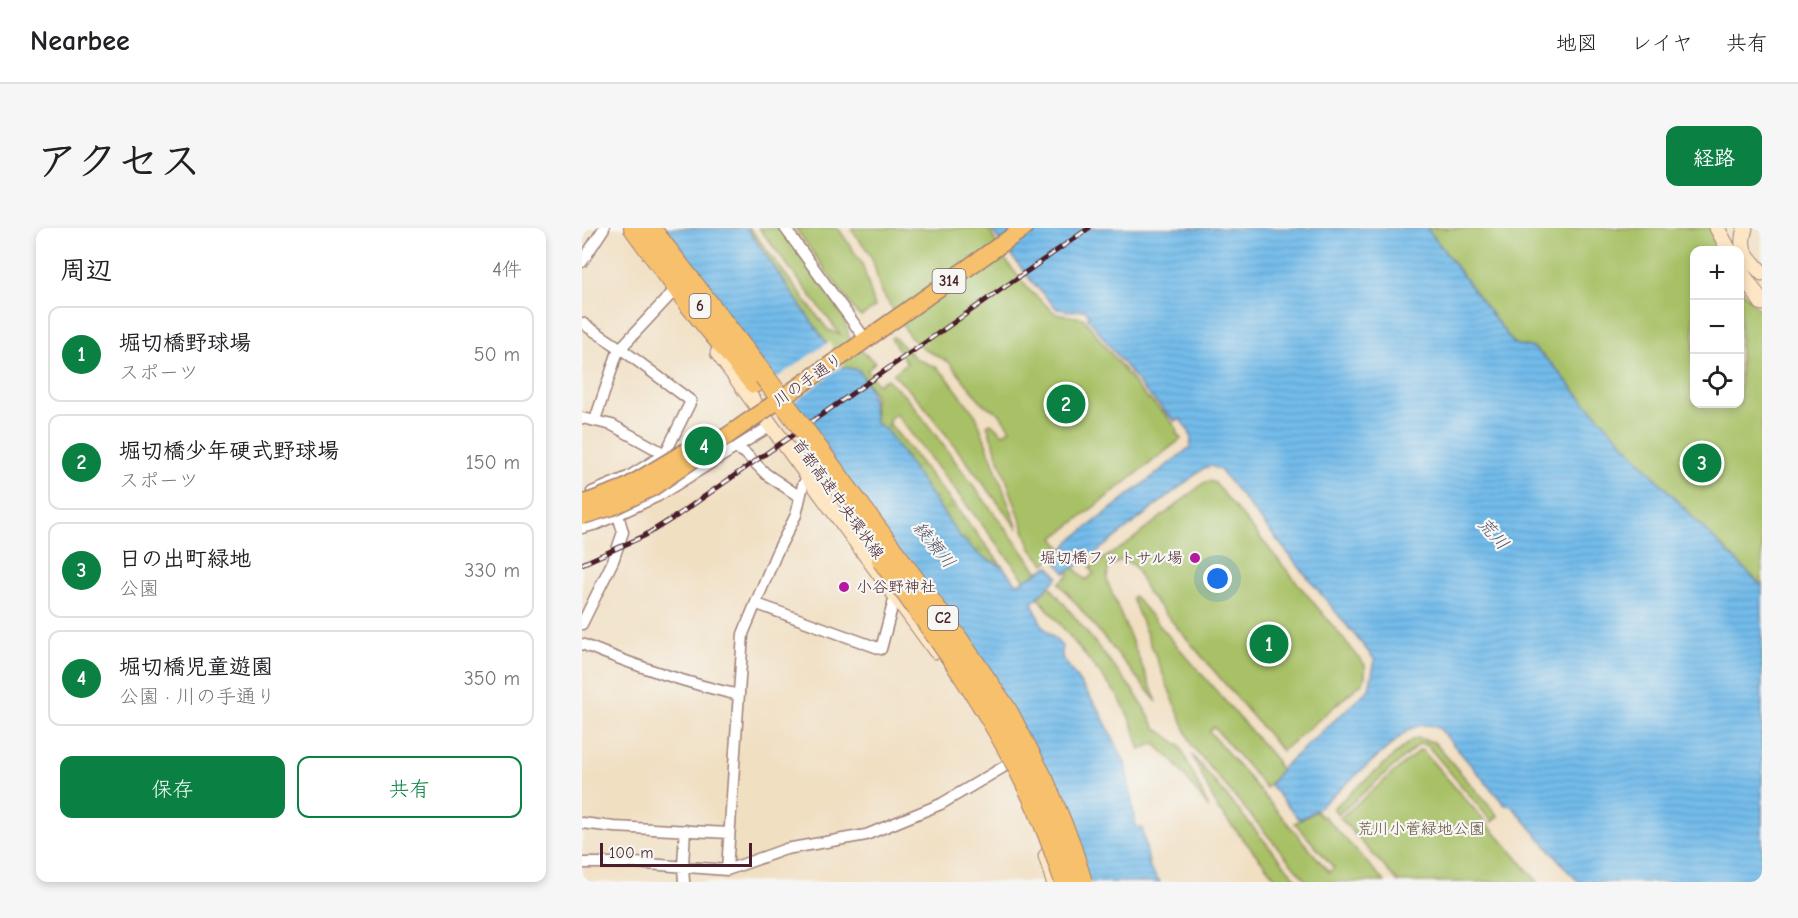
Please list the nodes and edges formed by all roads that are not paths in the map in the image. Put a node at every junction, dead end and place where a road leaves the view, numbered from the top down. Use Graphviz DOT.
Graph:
graph roads {
  1 [pos="604,228"];
  2 [pos="627,228"];
  3 [pos="634,228"];
  4 [pos="648,228"];
  5 [pos="662,228"];
  6 [pos="785,228"];
  7 [pos="1006,228"];
  8 [pos="1024,228"];
  9 [pos="1717,228"];
  10 [pos="1745,228"];
  11 [pos="1727,246"];
  12 [pos="582,262"];
  13 [pos="1762,273"];
  14 [pos="1744,276"];
  15 [pos="673,292"];
  16 [pos="1762,303"];
  17 [pos="582,323"];
  18 [pos="862,336"];
  19 [pos="620,348"];
  20 [pos="759,379"];
  21 [pos="582,418"];
  22 [pos="595,420"];
  23 [pos="772,425"];
  24 [pos="736,448"];
  25 [pos="665,454"];
  26 [pos="808,476"];
  27 [pos="681,483"];
  28 [pos="582,495"];
  29 [pos="800,496"];
  30 [pos="582,504"];
  31 [pos="618,515"];
  32 [pos="582,516"];
  33 [pos="582,528"];
  34 [pos="898,560"];
  35 [pos="895,596"];
  36 [pos="757,604"];
  37 [pos="582,624"];
  38 [pos="582,644"];
  39 [pos="739,695"];
  40 [pos="1007,765"];
  41 [pos="582,823"];
  42 [pos="685,830"];
  43 [pos="729,833"];
  44 [pos="582,863"];
  45 [pos="683,866"];
  46 [pos="727,870"];
  47 [pos="684,882"];
  48 [pos="1054,882"];
  49 [pos="1067,882"];
  50 [pos="1082,882"];
  1 -- 12 [label="street"];
  2 -- 15 [label="main road"];
  3 -- 20 [label="highway, 首都高速中央環状線 / C2"];
  4 -- 20 [label="highway, 6"];
  5 -- 20 [label="highway, 首都高速中央環状線 / C2"];
  6 -- 18 [label="street"];
  7 -- 18 [label="main road, 川の手通り / 314"];
  8 -- 18 [label="main road, 川の手通り / 314"];
  9 -- 11 [label="main road"];
  10 -- 13 [label="main road"];
  14 -- 16 [label="main road"];
  15 -- 19 [label="street"];
  15 -- 23 [label="main road"];
  17 -- 19 [label="street"];
  18 -- 30 [label="main road, 川の手通り / 314, bridge"];
  18 -- 32 [label="main road, 川の手通り / 314, bridge"];
  19 -- 22 [label="street"];
  19 -- 25 [label="street"];
  20 -- 34 [label="highway, 首都高速中央環状線 / C2, bridge"];
  20 -- 49 [label="highway, 首都高速中央環状線 / C2, bridge"];
  21 -- 22 [label="street"];
  22 -- 25 [label="street"];
  23 -- 24 [label="street"];
  23 -- 26 [label="main road"];
  24 -- 27 [label="street"];
  24 -- 29 [label="street"];
  25 -- 27 [label="street"];
  25 -- 28 [label="street"];
  26 -- 29 [label="street"];
  26 -- 35 [label="main road"];
  27 -- 31 [label="street"];
  29 -- 36 [label="street"];
  31 -- 33 [label="street"];
  31 -- 37 [label="street"];
  34 -- 49 [label="highway, bridge"];
  34 -- 50 [label="highway, 首都高速中央環状線 / C2, bridge"];
  35 -- 36 [label="street"];
  35 -- 40 [label="main road"];
  36 -- 39 [label="street"];
  38 -- 39 [label="street"];
  39 -- 43 [label="street"];
  40 -- 46 [label="street"];
  40 -- 48 [label="main road"];
  41 -- 42 [label="street"];
  42 -- 43 [label="street"];
  42 -- 45 [label="street"];
  43 -- 46 [label="street"];
  44 -- 45 [label="street"];
  45 -- 46 [label="street"];
  45 -- 47 [label="street"];
}
